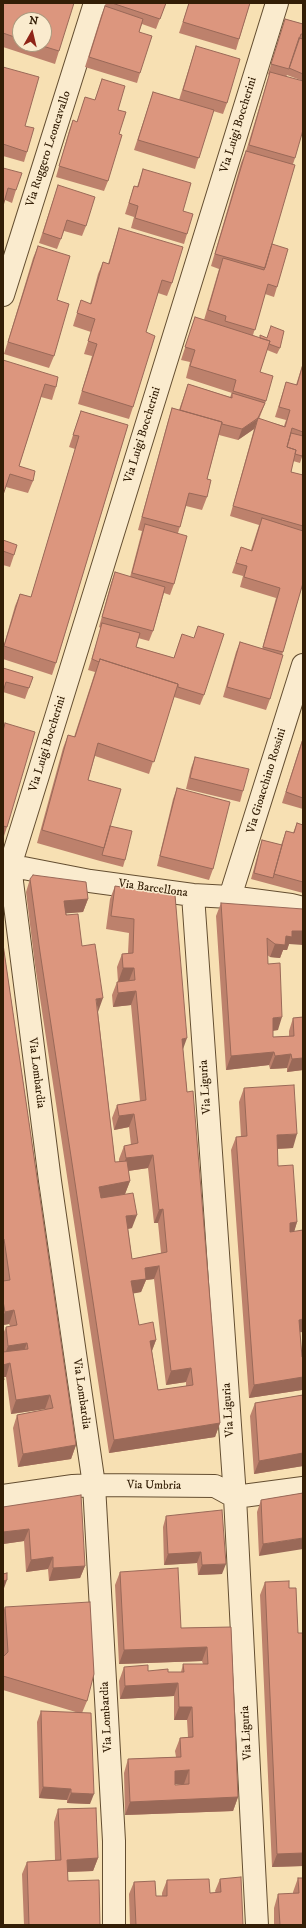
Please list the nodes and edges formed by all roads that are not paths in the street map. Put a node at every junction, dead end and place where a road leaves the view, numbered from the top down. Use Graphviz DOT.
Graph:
graph roads {
  1 [pos="95,3"];
  2 [pos="277,3"];
  3 [pos="3,295"];
  4 [pos="303,665"];
  5 [pos="297,708"];
  6 [pos="6,865"];
  7 [pos="193,895"];
  8 [pos="230,897"];
  9 [pos="303,908"];
  10 [pos="94,1485"];
  11 [pos="303,1488"];
  12 [pos="3,1496"];
  13 [pos="235,1497"];
  14 [pos="114,1925"];
  15 [pos="257,1925"];
  1 -- 3 [label="street, Via Ruggero Leoncavallo"];
  2 -- 6 [label="street, Via Luigi Boccherini"];
  4 -- 5 [label="street, Via Gioacchino Rossini"];
  5 -- 8 [label="street, Via Gioacchino Rossini"];
  6 -- 7 [label="street, Via Barcellona"];
  6 -- 10 [label="street, Via Lombardia"];
  7 -- 8 [label="street, Via Barcellona"];
  7 -- 13 [label="street, Via Liguria"];
  8 -- 9 [label="street, Via Barcellona"];
  10 -- 12 [label="street, Via Umbria"];
  10 -- 13 [label="street, Via Umbria"];
  10 -- 14 [label="street, Via Lombardia"];
  11 -- 13 [label="street"];
  13 -- 15 [label="street, Via Liguria"];
}
